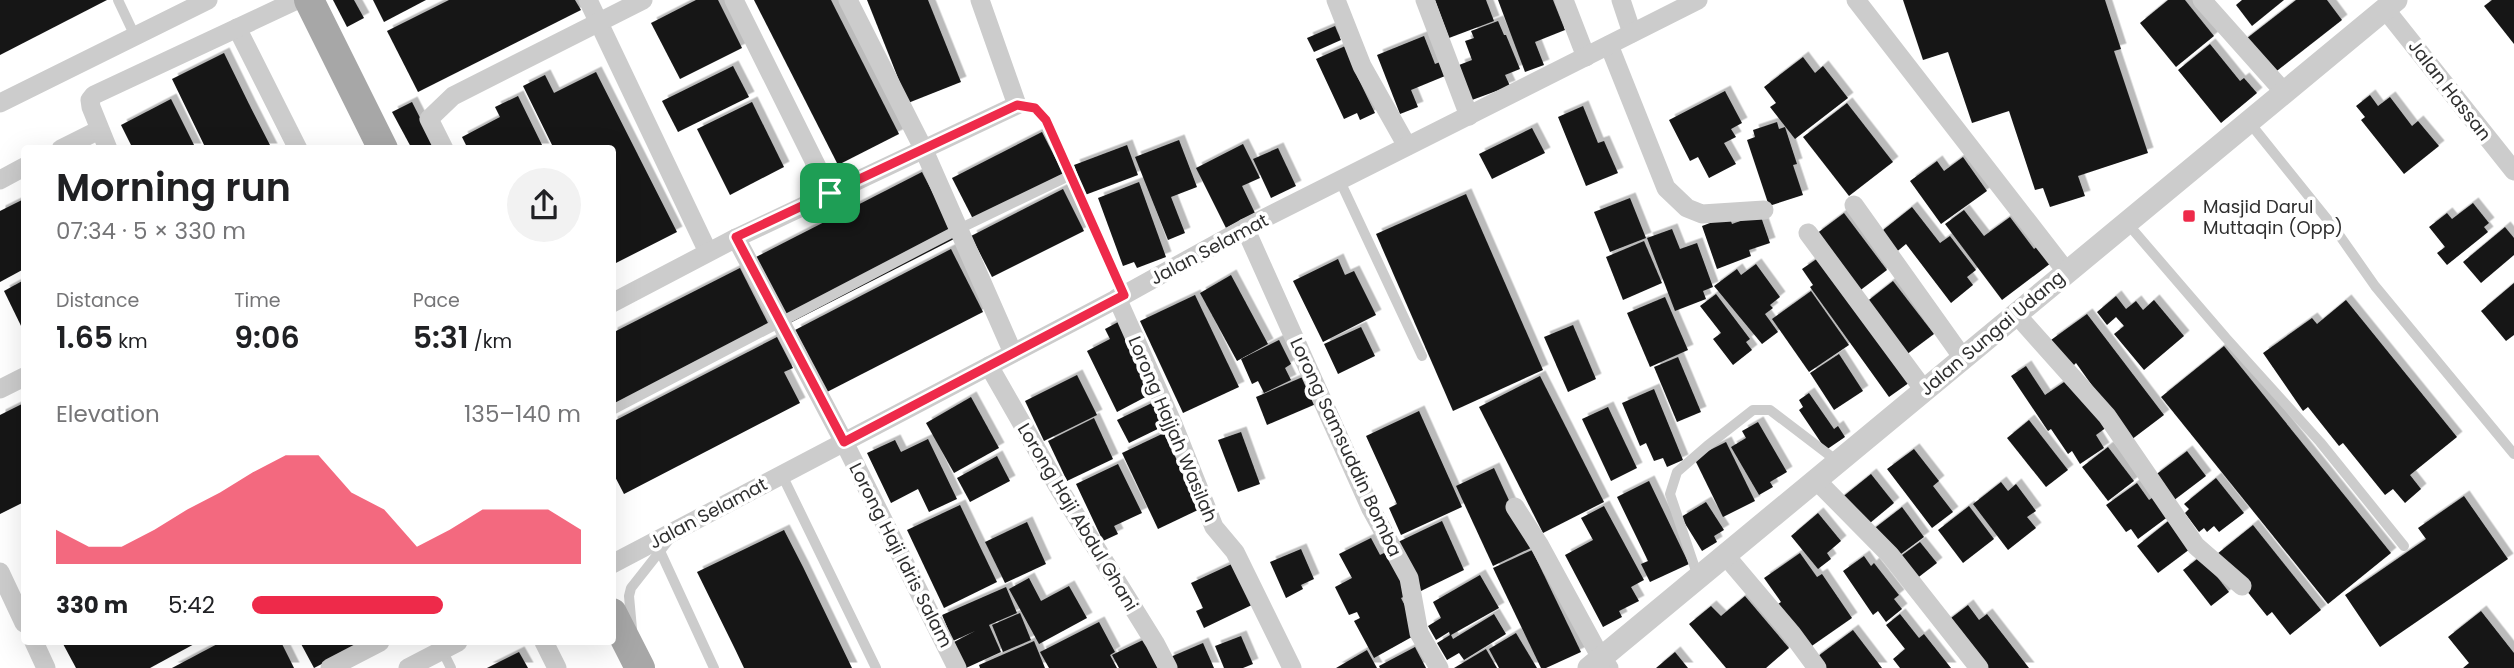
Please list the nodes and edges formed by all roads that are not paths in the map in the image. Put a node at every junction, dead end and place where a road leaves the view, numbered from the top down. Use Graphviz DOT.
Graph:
graph roads {
  1 [pos="118,0"];
  2 [pos="208,0"];
  3 [pos="297,0"];
  4 [pos="309,0"];
  5 [pos="588,0"];
  6 [pos="643,0"];
  7 [pos="734,0"];
  8 [pos="848,0"];
  9 [pos="980,0"];
  10 [pos="1336,0"];
  11 [pos="1425,0"];
  12 [pos="1564,0"];
  13 [pos="1621,0"];
  14 [pos="1698,0"];
  15 [pos="2202,0"];
  16 [pos="1859,4"];
  17 [pos="2391,4"];
  18 [pos="598,23"];
  19 [pos="237,28"];
  20 [pos="1632,33"];
  21 [pos="135,36"];
  22 [pos="1609,45"];
  23 [pos="1586,57"];
  24 [pos="2284,92"];
  25 [pos="0,103"];
  26 [pos="1017,105"];
  27 [pos="1469,116"];
  28 [pos="2249,121"];
  29 [pos="99,130"];
  30 [pos="69,145"];
  31 [pos="106,145"];
  32 [pos="296,145"];
  33 [pos="381,145"];
  34 [pos="442,145"];
  35 [pos="1407,146"];
  36 [pos="923,148"];
  37 [pos="21,169"];
  38 [pos="2514,171"];
  39 [pos="1071,175"];
  40 [pos="0,180"];
  41 [pos="1340,181"];
  42 [pos="830,193"];
  43 [pos="1854,205"];
  44 [pos="1764,210"];
  45 [pos="2127,222"];
  46 [pos="1245,228"];
  47 [pos="959,229"];
  48 [pos="1808,233"];
  49 [pos="736,237"];
  50 [pos="708,253"];
  51 [pos="2066,271"];
  52 [pos="1120,297"];
  53 [pos="616,301"];
  54 [pos="2016,314"];
  55 [pos="781,324"];
  56 [pos="1013,353"];
  57 [pos="1422,356"];
  58 [pos="1963,358"];
  59 [pos="989,366"];
  60 [pos="21,378"];
  61 [pos="0,389"];
  62 [pos="1924,390"];
  63 [pos="616,408"];
  64 [pos="844,442"];
  65 [pos="2514,454"];
  66 [pos="1838,461"];
  67 [pos="782,475"];
  68 [pos="1816,480"];
  69 [pos="1515,507"];
  70 [pos="677,530"];
  71 [pos="2404,546"];
  72 [pos="660,551"];
  73 [pos="1725,555"];
  74 [pos="616,562"];
  75 [pos="0,572"];
  76 [pos="1698,577"];
  77 [pos="2242,586"];
  78 [pos="21,616"];
  79 [pos="0,618"];
  80 [pos="616,621"];
  81 [pos="35,645"];
  82 [pos="374,645"];
  83 [pos="546,645"];
  84 [pos="450,654"];
  85 [pos="637,662"];
  86 [pos="1600,665"];
  87 [pos="46,668"];
  88 [pos="330,668"];
  89 [pos="408,668"];
  90 [pos="557,668"];
  91 [pos="714,668"];
  92 [pos="876,668"];
  93 [pos="957,668"];
  94 [pos="1168,668"];
  95 [pos="1292,668"];
  96 [pos="1439,668"];
  97 [pos="1818,668"];
  98 [pos="1979,668"];
  1 -- 21 [label="lane"];
  2 -- 21 [label="street"];
  3 -- 19 [label="street"];
  4 -- 33 [label="main road"];
  5 -- 18 [label="street"];
  6 -- 18 [label="street"];
  7 -- 42 [label="street"];
  8 -- 36 [label="street"];
  9 -- 26 [label="street"];
  10 -- 35 [label="street"];
  11 -- 27 [label="street"];
  12 -- 23 [label="street"];
  13 -- 20 [label="street"];
  14 -- 20 [label="street, Jalan Selamat"];
  15 -- 24 [label="street"];
  16 -- 51 [label="street"];
  17 -- 24 [label="street, Jalan Sungai Udang"];
  17 -- 38 [label="street, Jalan Hassan"];
  18 -- 34 [label="street"];
  18 -- 50 [label="street"];
  19 -- 29 [label="street"];
  19 -- 32 [label="street"];
  20 -- 22 [label="street, Jalan Selamat"];
  21 -- 25 [label="street"];
  22 -- 23 [label="street, Jalan Selamat"];
  22 -- 44 [label="street"];
  23 -- 27 [label="street, Jalan Selamat"];
  24 -- 28 [label="street, Jalan Sungai Udang"];
  26 -- 36 [label="street"];
  26 -- 39 [label="lane"];
  27 -- 35 [label="street, Jalan Selamat"];
  28 -- 45 [label="street, Jalan Sungai Udang"];
  28 -- 65 [label="lane"];
  29 -- 30 [label="street"];
  29 -- 31 [label="street"];
  35 -- 41 [label="street, Jalan Selamat"];
  36 -- 42 [label="street"];
  36 -- 47 [label="street"];
  37 -- 40 [label="street"];
  39 -- 47 [label="lane"];
  39 -- 52 [label="lane"];
  41 -- 46 [label="street, Jalan Selamat"];
  41 -- 57 [label="lane"];
  42 -- 49 [label="street"];
  43 -- 58 [label="street"];
  45 -- 51 [label="street, Jalan Sungai Udang"];
  45 -- 71 [label="lane"];
  46 -- 52 [label="street, Jalan Selamat"];
  46 -- 96 [label="street, Lorong Samsuddin Bomba"];
  47 -- 55 [label="lane"];
  47 -- 56 [label="street"];
  48 -- 62 [label="street"];
  49 -- 50 [label="street"];
  49 -- 55 [label="street, Lorong Haji Idris Salam"];
  50 -- 53 [label="street"];
  51 -- 54 [label="street, Jalan Sungai Udang"];
  52 -- 56 [label="street, Jalan Selamat"];
  52 -- 95 [label="street, Lorong Hajjah Wasilah"];
  54 -- 58 [label="street, Jalan Sungai Udang"];
  54 -- 77 [label="street"];
  55 -- 63 [label="lane"];
  55 -- 64 [label="street, Lorong Haji Idris Salam"];
  56 -- 59 [label="street, Jalan Selamat"];
  58 -- 62 [label="street, Jalan Sungai Udang"];
  59 -- 64 [label="street, Jalan Selamat"];
  59 -- 94 [label="street, Lorong Haji Abdul Ghani"];
  60 -- 61 [label="street"];
  62 -- 66 [label="street, Jalan Sungai Udang"];
  64 -- 67 [label="street, Jalan Selamat"];
  64 -- 93 [label="street, Lorong Haji Idris Salam"];
  66 -- 68 [label="street, Jalan Sungai Udang"];
  66 -- 76 [label="lane"];
  67 -- 70 [label="street, Jalan Selamat"];
  67 -- 92 [label="lane"];
  68 -- 73 [label="street, Jalan Sungai Udang"];
  68 -- 98 [label="street"];
  69 -- 86 [label="street"];
  70 -- 72 [label="lane"];
  70 -- 74 [label="street, Jalan Selamat"];
  72 -- 85 [label="lane"];
  72 -- 91 [label="lane"];
  73 -- 76 [label="street, Jalan Sungai Udang"];
  73 -- 97 [label="street"];
  75 -- 78 [label="street"];
  76 -- 86 [label="street, Jalan Sungai Udang"];
  78 -- 79 [label="street"];
  80 -- 85 [label="main road"];
  81 -- 87 [label="street"];
  82 -- 88 [label="street"];
  83 -- 90 [label="street"];
  84 -- 89 [label="street"];
}
